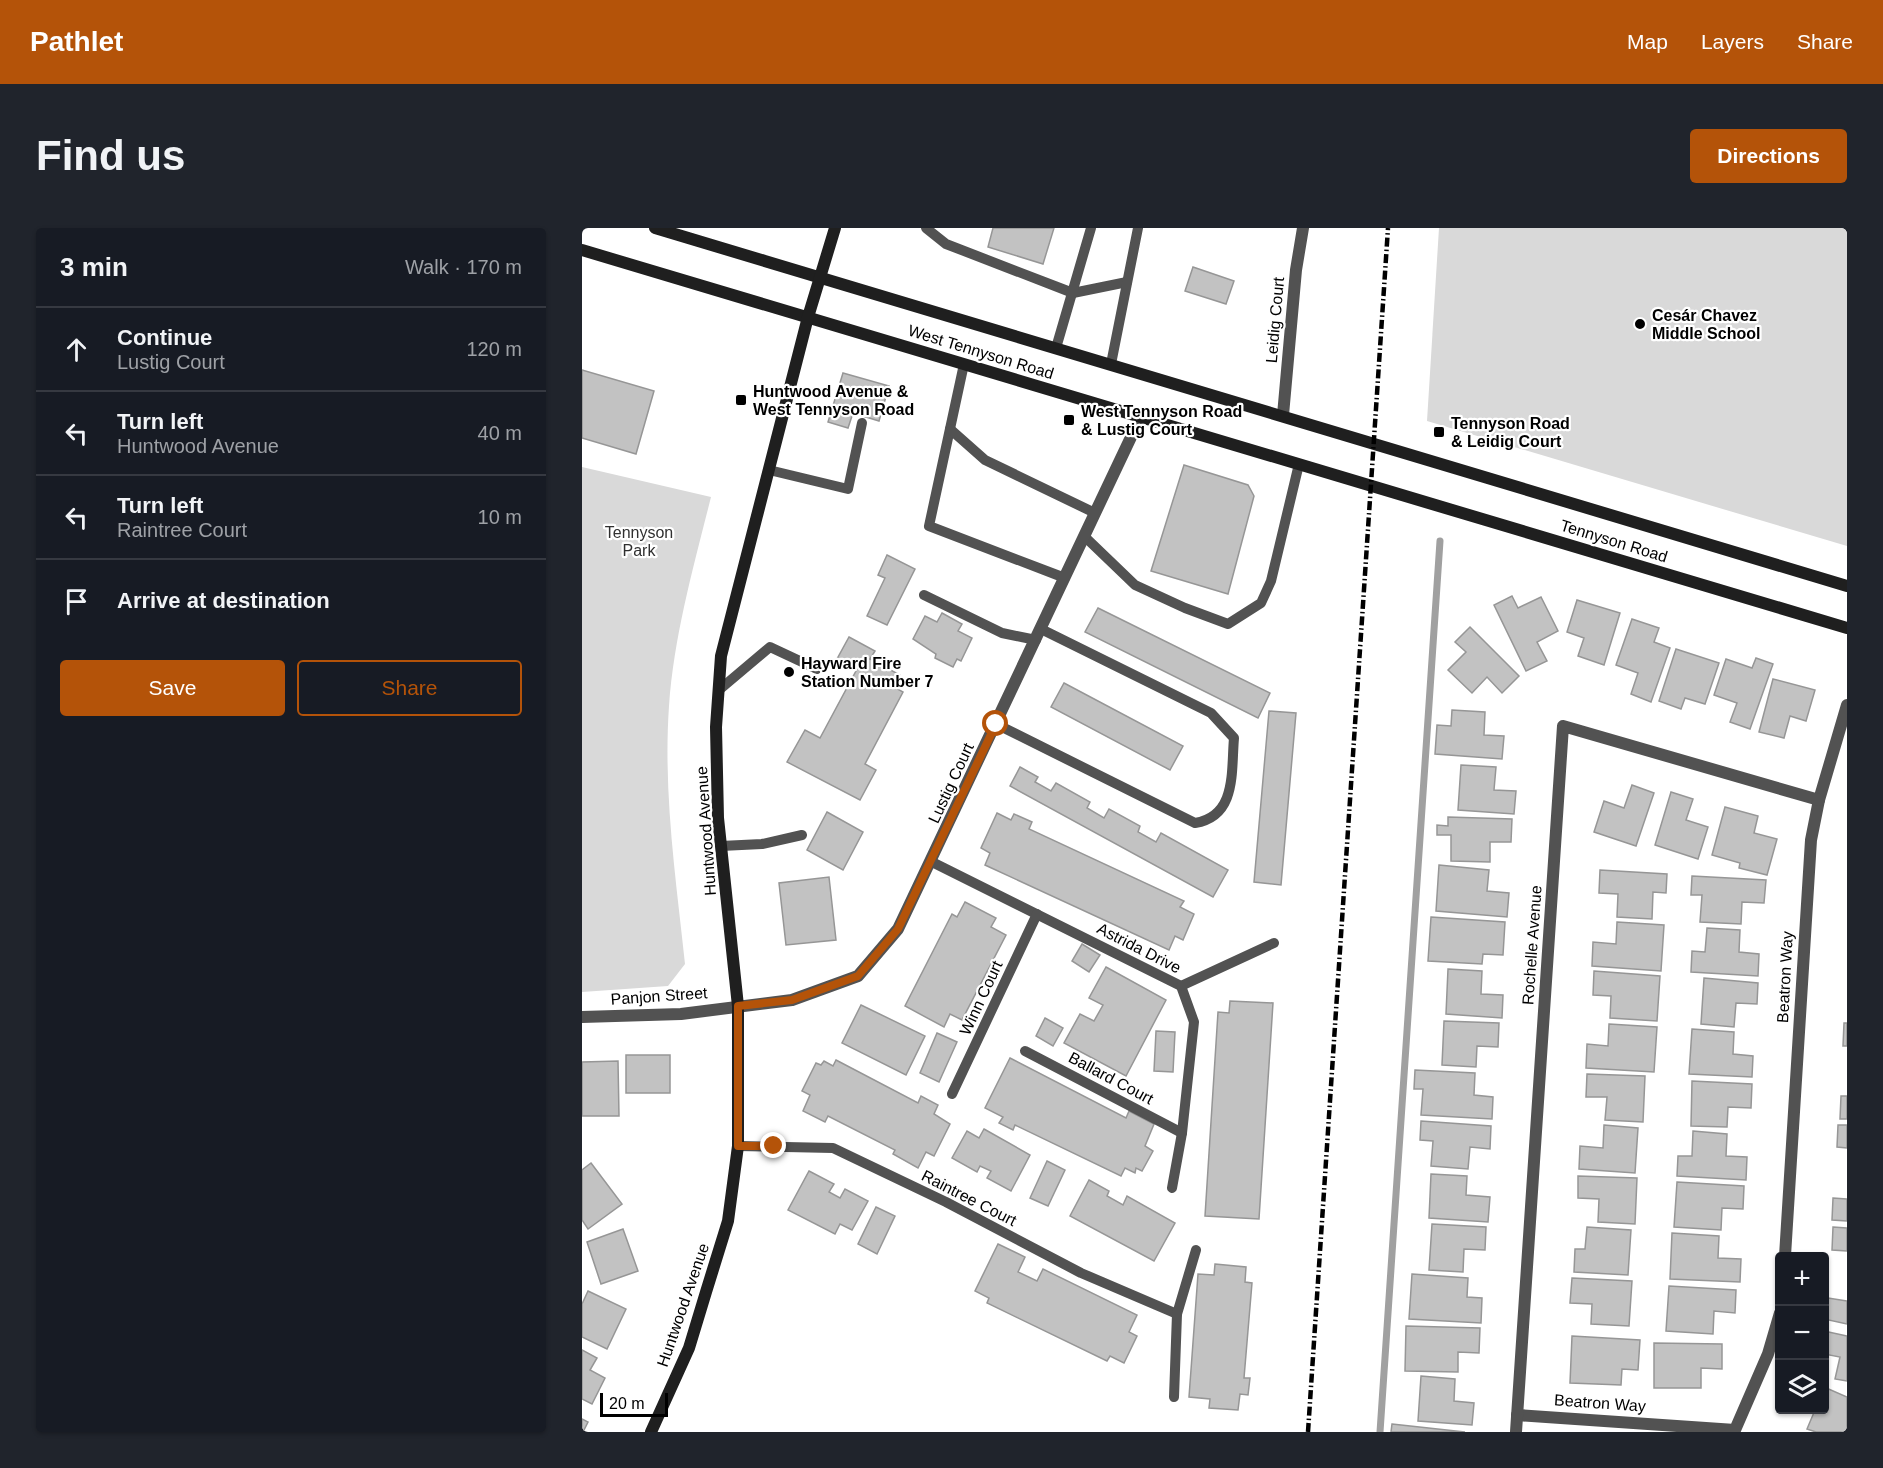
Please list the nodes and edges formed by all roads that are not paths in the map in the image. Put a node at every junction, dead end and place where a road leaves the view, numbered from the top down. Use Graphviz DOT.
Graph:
graph roads {
  1 [pos="656,228"];
  2 [pos="835,228"];
  3 [pos="926,228"];
  4 [pos="1091,228"];
  5 [pos="1138,228"];
  6 [pos="1303,228"];
  7 [pos="582,250"];
  8 [pos="819,278"];
  9 [pos="1127,282"];
  10 [pos="1073,293"];
  11 [pos="808,317"];
  12 [pos="1056,348"];
  13 [pos="964,364"];
  14 [pos="1111,364"];
  15 [pos="1283,415"];
  16 [pos="1141,416"];
  17 [pos="862,423"];
  18 [pos="950,429"];
  19 [pos="1374,442"];
  20 [pos="1299,464"];
  21 [pos="769,470"];
  22 [pos="1371,485"];
  23 [pos="1095,513"];
  24 [pos="1084,536"];
  25 [pos="1065,578"];
  26 [pos="1847,586"];
  27 [pos="924,595"];
  28 [pos="1847,628"];
  29 [pos="1039,634"];
  30 [pos="817,669"];
  31 [pos="719,690"];
  32 [pos="1847,705"];
  33 [pos="996,724"];
  34 [pos="1819,801"];
  35 [pos="802,835"];
  36 [pos="721,846"];
  37 [pos="932,862"];
  38 [pos="1037,914"];
  39 [pos="1274,942"];
  40 [pos="1181,986"];
  41 [pos="738,1006"];
  42 [pos="582,1017"];
  43 [pos="1025,1051"];
  44 [pos="952,1094"];
  45 [pos="1182,1133"];
  46 [pos="738,1146"];
  47 [pos="1172,1188"];
  48 [pos="1196,1250"];
  49 [pos="1785,1252"];
  50 [pos="1177,1314"];
  51 [pos="1775,1328"];
  52 [pos="1174,1397"];
  53 [pos="1517,1415"];
  54 [pos="651,1432"];
  55 [pos="1516,1432"];
  1 -- 8 [label="main road, West Tennyson Road"];
  2 -- 8 [label="main road, Huntwood Avenue"];
  3 -- 10 [label="lane"];
  4 -- 10 [label="lane"];
  5 -- 9 [label="lane"];
  6 -- 15 [label="street, Leidig Court"];
  7 -- 11 [label="main road, West Tennyson Road"];
  8 -- 11 [label="main road, Huntwood Avenue"];
  8 -- 12 [label="main road, West Tennyson Road"];
  9 -- 10 [label="lane"];
  9 -- 14 [label="lane"];
  10 -- 12 [label="lane"];
  11 -- 13 [label="main road, West Tennyson Road"];
  11 -- 21 [label="main road, Huntwood Avenue"];
  12 -- 14 [label="main road, West Tennyson Road"];
  13 -- 16 [label="main road, West Tennyson Road"];
  13 -- 18 [label="lane"];
  14 -- 15 [label="main road, West Tennyson Road"];
  15 -- 19 [label="main road, West Tennyson Road"];
  16 -- 20 [label="main road, West Tennyson Road"];
  16 -- 23 [label="street, Lustig Court"];
  17 -- 21 [label="lane"];
  18 -- 23 [label="lane"];
  18 -- 25 [label="lane"];
  19 -- 26 [label="main road, Tennyson Road"];
  20 -- 22 [label="main road, West Tennyson Road"];
  20 -- 24 [label="lane"];
  21 -- 31 [label="main road, Huntwood Avenue"];
  22 -- 28 [label="main road, Tennyson Road"];
  23 -- 24 [label="street, Lustig Court"];
  24 -- 25 [label="street, Lustig Court"];
  25 -- 29 [label="street, Lustig Court"];
  27 -- 29 [label="lane"];
  29 -- 33 [label="street, Lustig Court"];
  29 -- 33 [label="lane"];
  30 -- 31 [label="lane"];
  31 -- 36 [label="main road, Huntwood Avenue"];
  32 -- 34 [label="street, Beatron Way"];
  33 -- 37 [label="street, Lustig Court"];
  34 -- 49 [label="street, Beatron Way"];
  34 -- 53 [label="street, Rochelle Avenue"];
  35 -- 36 [label="lane"];
  36 -- 41 [label="main road, Huntwood Avenue"];
  37 -- 38 [label="lane, Astrida Drive"];
  37 -- 41 [label="street, Lustig Court"];
  38 -- 40 [label="lane, Astrida Drive"];
  38 -- 44 [label="lane, Winn Court"];
  39 -- 40 [label="lane"];
  40 -- 45 [label="lane, Astrida Drive"];
  41 -- 42 [label="street, Panjon Street"];
  41 -- 46 [label="main road, Huntwood Avenue"];
  43 -- 45 [label="lane, Ballard Court"];
  45 -- 47 [label="lane, Astrida Drive"];
  46 -- 50 [label="lane, Raintree Court"];
  46 -- 54 [label="main road, Huntwood Avenue"];
  48 -- 50 [label="lane"];
  50 -- 52 [label="lane"];
  51 -- 53 [label="street, Beatron Way"];
  53 -- 55 [label="street, Rochelle Avenue"];
}
